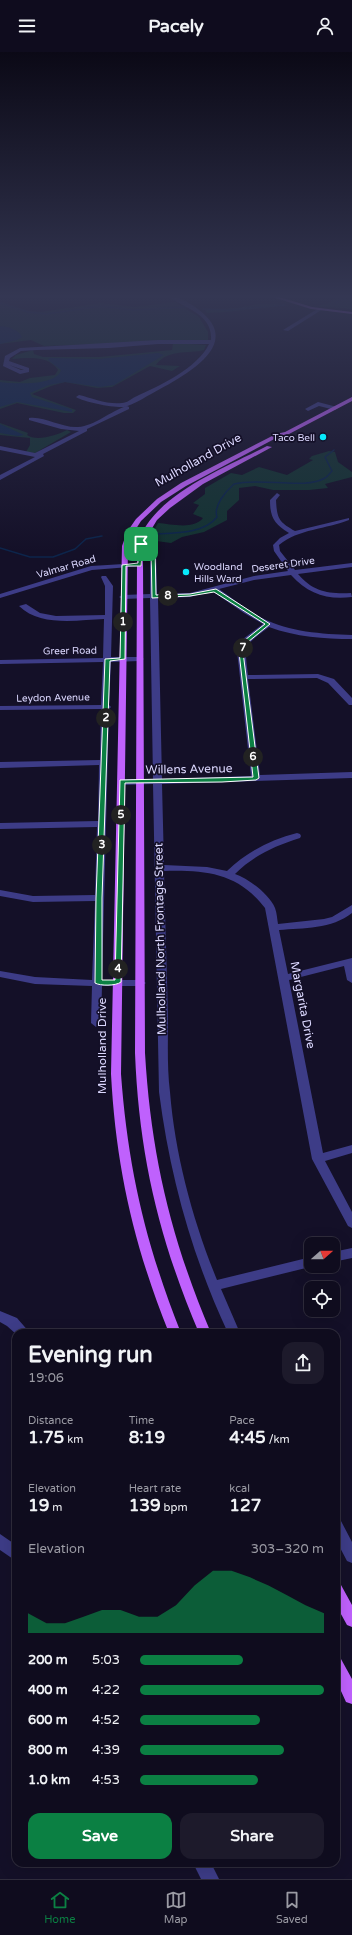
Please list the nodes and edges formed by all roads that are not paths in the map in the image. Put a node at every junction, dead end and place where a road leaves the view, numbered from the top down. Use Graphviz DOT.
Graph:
graph roads {
  1 [pos="171,380"];
  2 [pos="79,397"];
  3 [pos="352,399"];
  4 [pos="123,407"];
  5 [pos="335,408"];
  6 [pos="308,409"];
  7 [pos="31,419"];
  8 [pos="80,431"];
  9 [pos="287,433"];
  10 [pos="0,448"];
  11 [pos="36,457"];
  12 [pos="235,457"];
  13 [pos="245,460"];
  14 [pos="0,478"];
  15 [pos="277,495"];
  16 [pos="347,519"];
  17 [pos="294,534"];
  18 [pos="141,544"];
  19 [pos="124,565"];
  20 [pos="140,565"];
  21 [pos="352,565"];
  22 [pos="293,573"];
  23 [pos="104,577"];
  24 [pos="215,590"];
  25 [pos="351,595"];
  26 [pos="0,596"];
  27 [pos="123,597"];
  28 [pos="140,597"];
  29 [pos="154,597"];
  30 [pos="23,606"];
  31 [pos="109,617"];
  32 [pos="268,624"];
  33 [pos="352,637"];
  34 [pos="108,659"];
  35 [pos="122,659"];
  36 [pos="140,659"];
  37 [pos="0,662"];
  38 [pos="243,677"];
  39 [pos="352,703"];
  40 [pos="107,707"];
  41 [pos="0,708"];
  42 [pos="105,762"];
  43 [pos="0,765"];
  44 [pos="352,775"];
  45 [pos="256,778"];
  46 [pos="158,781"];
  47 [pos="122,782"];
  48 [pos="141,782"];
  49 [pos="102,824"];
  50 [pos="0,826"];
  51 [pos="297,836"];
  52 [pos="160,868"];
  53 [pos="229,875"];
  54 [pos="0,892"];
  55 [pos="99,898"];
  56 [pos="352,908"];
  57 [pos="275,928"];
  58 [pos="350,961"];
  59 [pos="0,974"];
  60 [pos="284,978"];
  61 [pos="352,980"];
  62 [pos="118,982"];
  63 [pos="98,983"];
  64 [pos="141,983"];
  65 [pos="96,1023"];
  66 [pos="352,1149"];
  67 [pos="318,1160"];
  68 [pos="352,1223"];
  69 [pos="352,1253"];
  70 [pos="340,1256"];
  71 [pos="304,1264"];
  72 [pos="213,1286"];
  73 [pos="0,1316"];
  74 [pos="20,1329"];
  75 [pos="174,1329"];
  76 [pos="203,1329"];
  77 [pos="232,1329"];
  78 [pos="340,1534"];
  79 [pos="0,1541"];
  80 [pos="12,1551"];
  81 [pos="352,1556"];
  82 [pos="340,1598"];
  83 [pos="352,1620"];
  84 [pos="340,1672"];
  85 [pos="352,1696"];
  86 [pos="204,1867"];
  87 [pos="210,1879"];
  1 -- 4 [label="street"];
  2 -- 4 [label="street"];
  3 -- 5 [label="main road, Mulholland Drive"];
  4 -- 8 [label="street"];
  5 -- 6 [label="street"];
  5 -- 9 [label="main road, Mulholland Drive"];
  7 -- 8 [label="street"];
  8 -- 11 [label="street"];
  9 -- 12 [label="main road, Mulholland Drive"];
  9 -- 13 [label="main road, Mulholland Drive"];
  10 -- 11 [label="street"];
  11 -- 14 [label="street"];
  12 -- 13 [label="main road"];
  12 -- 19 [label="main road, Mulholland Drive"];
  13 -- 18 [label="main road, Mulholland Drive"];
  15 -- 17 [label="street"];
  16 -- 17 [label="street"];
  17 -- 22 [label="street"];
  18 -- 20 [label="main road, Mulholland Drive"];
  18 -- 29 [label="street, Mulholland North Frontage Street"];
  19 -- 20 [label="street, Valmar Road"];
  19 -- 26 [label="street, Valmar Road"];
  19 -- 27 [label="main road, Mulholland Drive"];
  20 -- 28 [label="main road, Mulholland Drive"];
  21 -- 22 [label="street, Deseret Drive"];
  22 -- 24 [label="street, Deseret Drive"];
  22 -- 25 [label="street"];
  23 -- 31 [label="street"];
  24 -- 29 [label="street, Deseret Drive"];
  24 -- 32 [label="street"];
  27 -- 28 [label="street, Deseret Drive"];
  27 -- 35 [label="main road, Mulholland Drive"];
  28 -- 29 [label="street, Deseret Drive"];
  28 -- 36 [label="main road, Mulholland Drive"];
  29 -- 46 [label="street, Mulholland North Frontage Street"];
  30 -- 31 [label="street"];
  31 -- 34 [label="street"];
  32 -- 33 [label="street"];
  32 -- 38 [label="street"];
  34 -- 35 [label="street, Greer Road"];
  34 -- 37 [label="street, Greer Road"];
  34 -- 40 [label="street"];
  35 -- 36 [label="street, Greer Road"];
  35 -- 47 [label="main road, Mulholland Drive"];
  36 -- 48 [label="main road, Mulholland Drive"];
  38 -- 39 [label="street"];
  38 -- 45 [label="street"];
  40 -- 41 [label="street, Leydon Avenue"];
  40 -- 42 [label="street"];
  42 -- 43 [label="street"];
  42 -- 49 [label="street"];
  44 -- 45 [label="street, Willens Avenue"];
  45 -- 46 [label="street, Willens Avenue"];
  46 -- 48 [label="street, Willens Avenue"];
  46 -- 52 [label="street, Mulholland North Frontage Street"];
  47 -- 48 [label="street, Willens Avenue"];
  47 -- 62 [label="main road, Mulholland Drive"];
  48 -- 64 [label="main road, Mulholland Drive"];
  49 -- 50 [label="street"];
  49 -- 55 [label="street"];
  51 -- 53 [label="street"];
  52 -- 53 [label="street, Margarita Drive"];
  52 -- 72 [label="street, Mulholland North Frontage Street"];
  53 -- 57 [label="street, Margarita Drive"];
  54 -- 55 [label="street"];
  55 -- 63 [label="street"];
  56 -- 57 [label="street"];
  57 -- 60 [label="street, Margarita Drive"];
  58 -- 60 [label="street"];
  58 -- 61 [label="street"];
  59 -- 63 [label="street"];
  60 -- 67 [label="street, Margarita Drive"];
  62 -- 63 [label="street"];
  62 -- 64 [label="street"];
  62 -- 75 [label="main road, Mulholland Drive"];
  63 -- 65 [label="street"];
  64 -- 76 [label="main road, Mulholland Drive"];
  66 -- 67 [label="street"];
  67 -- 68 [label="street, Margarita Drive"];
  69 -- 70 [label="street"];
  71 -- 72 [label="street"];
  72 -- 77 [label="street, Mulholland North Frontage Street"];
  73 -- 74 [label="street"];
  78 -- 81 [label="street"];
  79 -- 80 [label="street"];
  82 -- 83 [label="main road"];
  84 -- 85 [label="main road"];
  86 -- 87 [label="street"];
}
